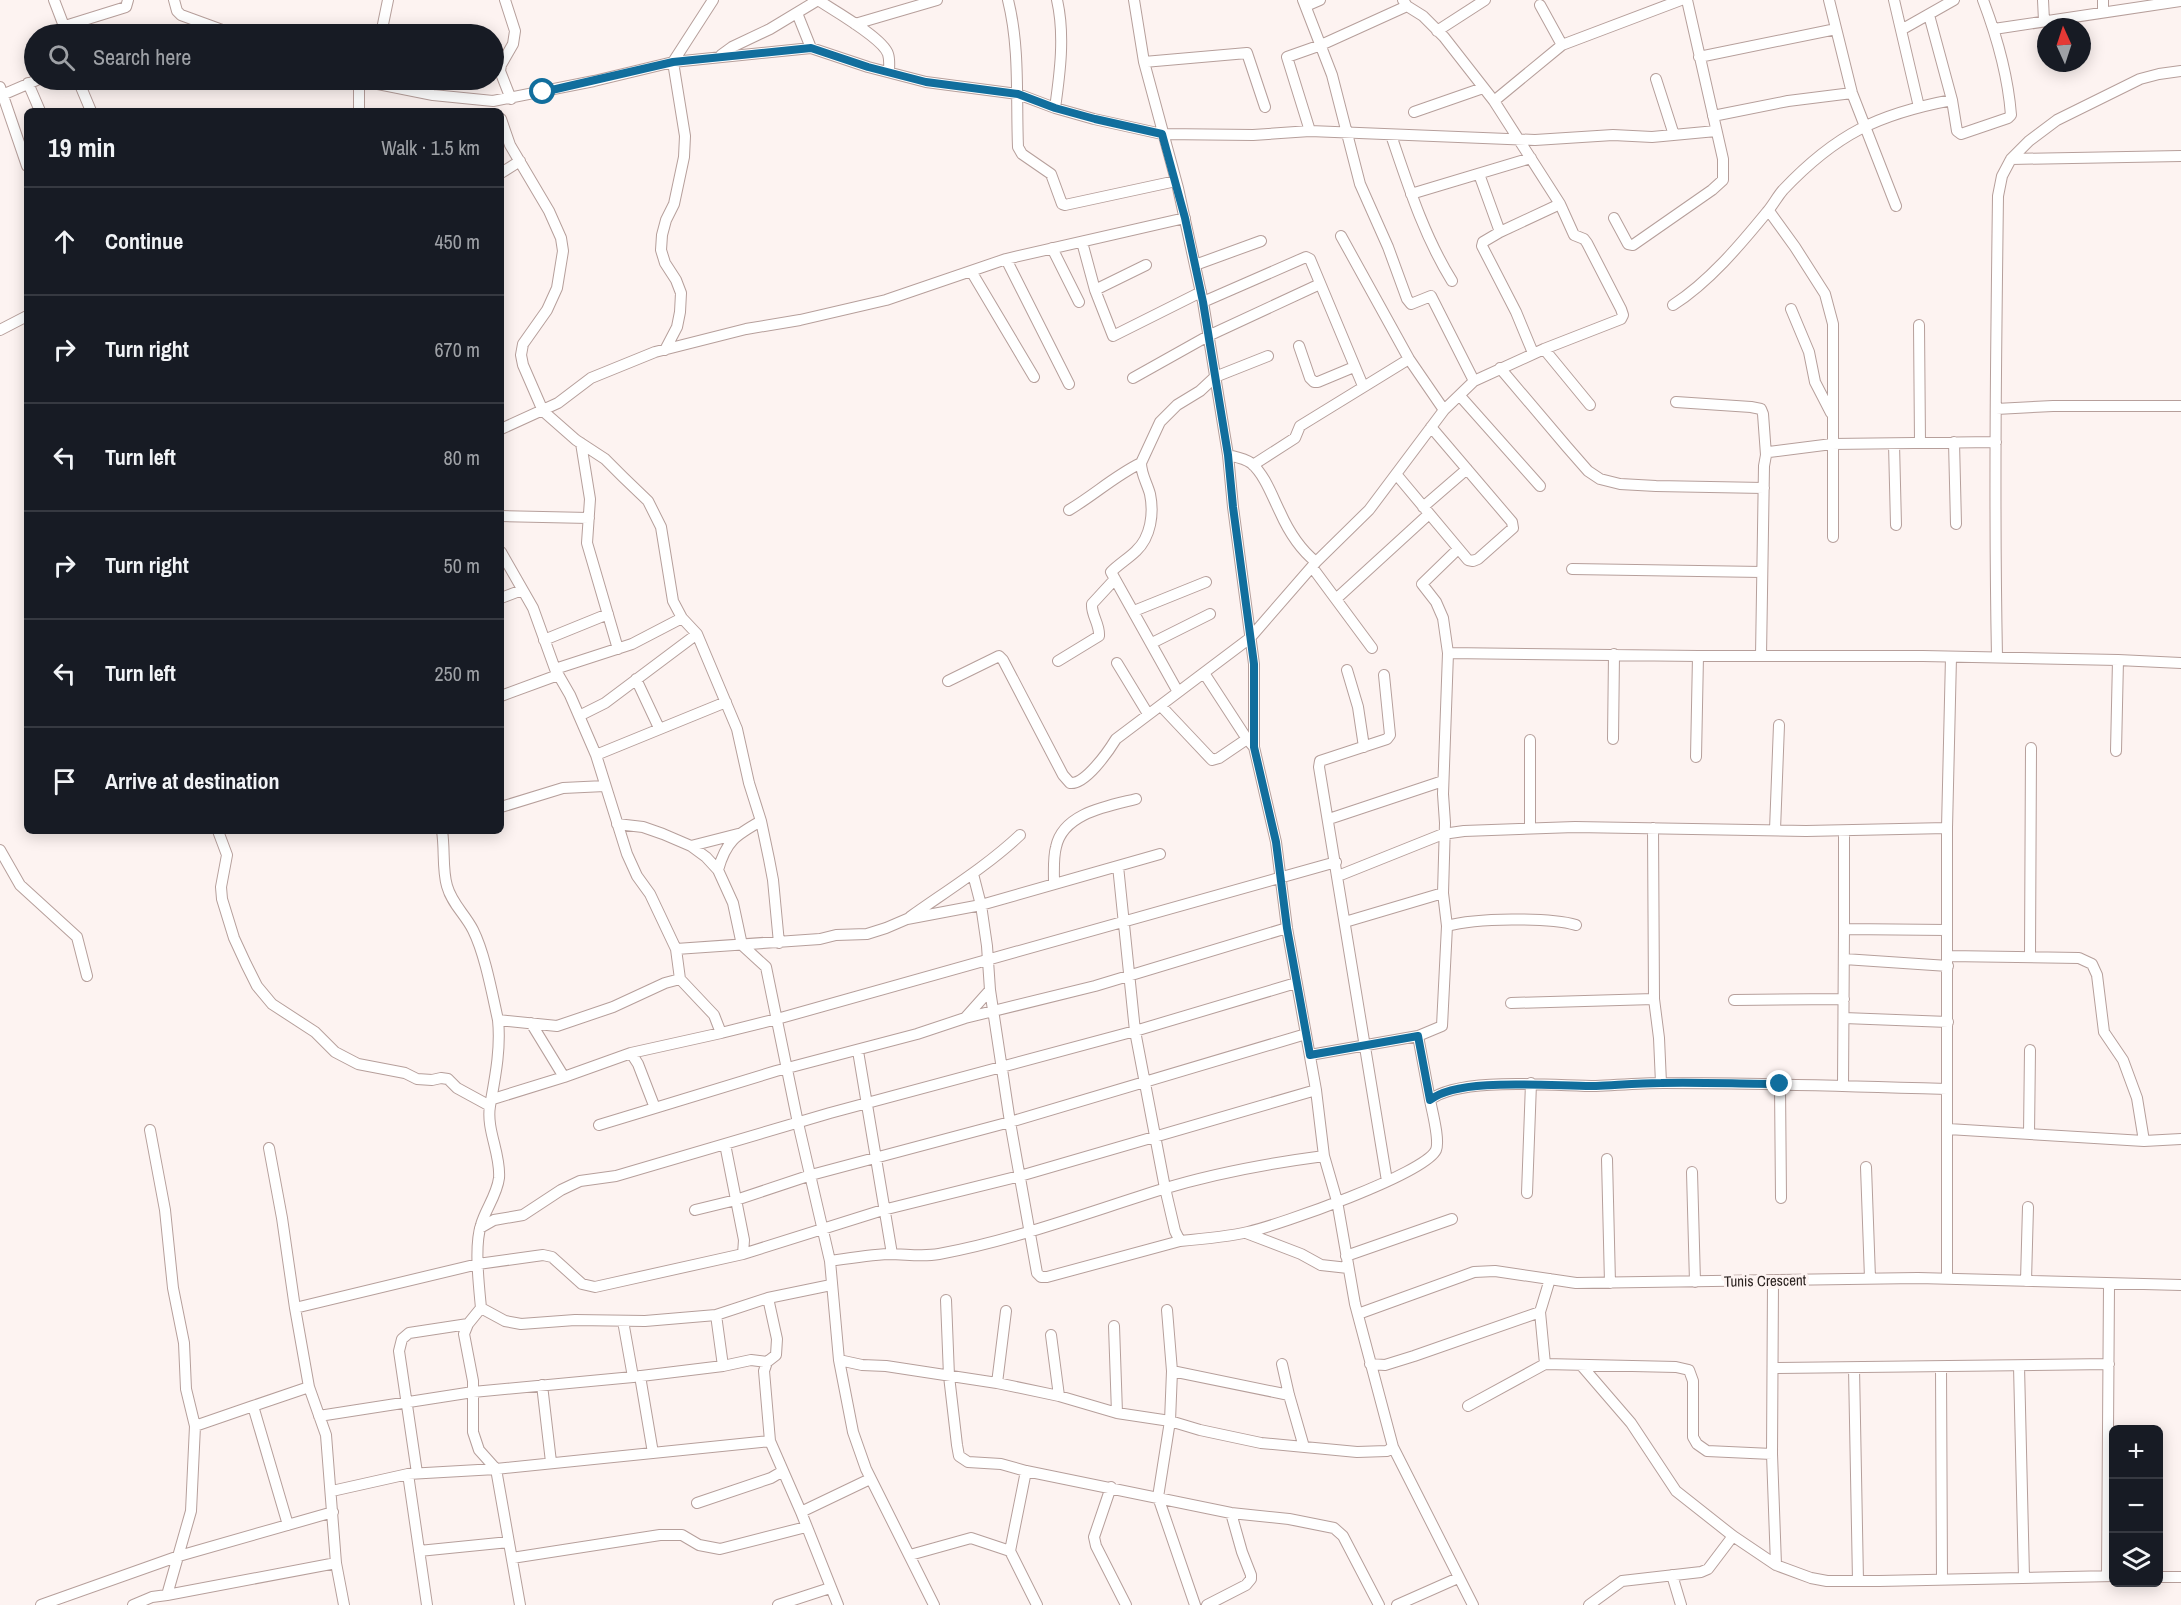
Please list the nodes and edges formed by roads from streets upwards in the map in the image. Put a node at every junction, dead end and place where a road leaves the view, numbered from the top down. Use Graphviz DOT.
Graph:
graph roads {
  1 [pos="54,0"];
  2 [pos="128,0"];
  3 [pos="174,0"];
  4 [pos="388,0"];
  5 [pos="505,0"];
  6 [pos="713,0"];
  7 [pos="818,0"];
  8 [pos="937,0"];
  9 [pos="1008,0"];
  10 [pos="1057,0"];
  11 [pos="1134,0"];
  12 [pos="1320,0"];
  13 [pos="1485,0"];
  14 [pos="1681,0"];
  15 [pos="1687,0"];
  16 [pos="1829,0"];
  17 [pos="1894,0"];
  18 [pos="1954,0"];
  19 [pos="1983,0"];
  20 [pos="2043,0"];
  21 [pos="2103,0"];
  22 [pos="2181,1"];
  23 [pos="1542,2"];
  24 [pos="1305,3"];
  25 [pos="1405,3"];
  26 [pos="2103,12"];
  27 [pos="797,13"];
  28 [pos="1929,15"];
  29 [pos="2044,18"];
  30 [pos="2064,18"];
  31 [pos="2037,22"];
  32 [pos="64,24"];
  33 [pos="82,24"];
  34 [pos="206,24"];
  35 [pos="383,24"];
  36 [pos="855,24"];
  37 [pos="1836,29"];
  38 [pos="1994,29"];
  39 [pos="1901,30"];
  40 [pos="1437,31"];
  41 [pos="1321,45"];
  42 [pos="1562,45"];
  43 [pos="811,48"];
  44 [pos="721,55"];
  45 [pos="1699,57"];
  46 [pos="504,60"];
  47 [pos="673,62"];
  48 [pos="1144,62"];
  49 [pos="2181,71"];
  50 [pos="889,72"];
  51 [pos="1656,79"];
  52 [pos="504,81"];
  53 [pos="24,85"];
  54 [pos="1483,88"];
  55 [pos="35,90"];
  56 [pos="82,90"];
  57 [pos="358,90"];
  58 [pos="408,90"];
  59 [pos="1,93"];
  60 [pos="1852,93"];
  61 [pos="1018,94"];
  62 [pos="511,99"];
  63 [pos="1952,100"];
  64 [pos="1494,101"];
  65 [pos="499,106"];
  66 [pos="1919,106"];
  67 [pos="1265,107"];
  68 [pos="39,108"];
  69 [pos="90,108"];
  70 [pos="359,108"];
  71 [pos="1055,108"];
  72 [pos="1414,112"];
  73 [pos="1713,116"];
  74 [pos="1865,125"];
  75 [pos="504,131"];
  76 [pos="1310,131"];
  77 [pos="1716,131"];
  78 [pos="1346,132"];
  79 [pos="1162,134"];
  80 [pos="1391,135"];
  81 [pos="1674,135"];
  82 [pos="1520,140"];
  83 [pos="2181,156"];
  84 [pos="24,158"];
  85 [pos="1531,158"];
  86 [pos="2011,159"];
  87 [pos="520,161"];
  88 [pos="504,171"];
  89 [pos="1479,174"];
  90 [pos="1176,181"];
  91 [pos="1411,194"];
  92 [pos="1560,204"];
  93 [pos="1896,206"];
  94 [pos="1769,211"];
  95 [pos="1185,218"];
  96 [pos="1614,218"];
  97 [pos="1500,232"];
  98 [pos="1341,236"];
  99 [pos="1261,241"];
  100 [pos="1082,242"];
  101 [pos="1052,248"];
  102 [pos="1006,259"];
  103 [pos="1146,265"];
  104 [pos="1195,265"];
  105 [pos="971,271"];
  106 [pos="1452,281"];
  107 [pos="1320,285"];
  108 [pos="1095,290"];
  109 [pos="1202,297"];
  110 [pos="1079,302"];
  111 [pos="1673,305"];
  112 [pos="1791,309"];
  113 [pos="24,318"];
  114 [pos="1919,325"];
  115 [pos="0,330"];
  116 [pos="1208,336"];
  117 [pos="1299,346"];
  118 [pos="1544,348"];
  119 [pos="665,350"];
  120 [pos="1533,353"];
  121 [pos="1268,356"];
  122 [pos="1409,359"];
  123 [pos="1354,367"];
  124 [pos="1500,368"];
  125 [pos="1034,377"];
  126 [pos="1215,377"];
  127 [pos="1133,378"];
  128 [pos="1474,381"];
  129 [pos="1068,384"];
  130 [pos="1363,386"];
  131 [pos="1460,396"];
  132 [pos="1676,402"];
  133 [pos="1590,405"];
  134 [pos="2181,406"];
  135 [pos="1444,410"];
  136 [pos="1996,410"];
  137 [pos="543,411"];
  138 [pos="1832,416"];
  139 [pos="1431,427"];
  140 [pos="504,428"];
  141 [pos="1954,442"];
  142 [pos="1996,442"];
  143 [pos="581,443"];
  144 [pos="1832,444"];
  145 [pos="1894,444"];
  146 [pos="1920,444"];
  147 [pos="1228,455"];
  148 [pos="1766,455"];
  149 [pos="1141,463"];
  150 [pos="1253,465"];
  151 [pos="1467,469"];
  152 [pos="1396,474"];
  153 [pos="1540,486"];
  154 [pos="1764,488"];
  155 [pos="1069,510"];
  156 [pos="1426,511"];
  157 [pos="504,516"];
  158 [pos="589,518"];
  159 [pos="1956,524"];
  160 [pos="1896,525"];
  161 [pos="1833,537"];
  162 [pos="1458,549"];
  163 [pos="504,557"];
  164 [pos="1314,565"];
  165 [pos="1572,569"];
  166 [pos="1762,572"];
  167 [pos="1115,579"];
  168 [pos="1206,582"];
  169 [pos="522,590"];
  170 [pos="504,597"];
  171 [pos="1336,599"];
  172 [pos="1134,611"];
  173 [pos="608,614"];
  174 [pos="1210,614"];
  175 [pos="682,618"];
  176 [pos="697,634"];
  177 [pos="1250,638"];
  178 [pos="544,640"];
  179 [pos="1152,643"];
  180 [pos="1372,648"];
  181 [pos="618,649"];
  182 [pos="1448,653"];
  183 [pos="1614,654"];
  184 [pos="1698,656"];
  185 [pos="1761,656"];
  186 [pos="1951,657"];
  187 [pos="1997,657"];
  188 [pos="2118,660"];
  189 [pos="1058,661"];
  190 [pos="1117,663"];
  191 [pos="2181,663"];
  192 [pos="1347,670"];
  193 [pos="556,672"];
  194 [pos="1204,673"];
  195 [pos="1384,675"];
  196 [pos="636,679"];
  197 [pos="948,681"];
  198 [pos="1178,692"];
  199 [pos="504,695"];
  200 [pos="726,702"];
  201 [pos="1161,706"];
  202 [pos="1148,714"];
  203 [pos="579,716"];
  204 [pos="1779,726"];
  205 [pos="659,728"];
  206 [pos="1613,739"];
  207 [pos="1530,740"];
  208 [pos="1251,743"];
  209 [pos="1364,747"];
  210 [pos="2031,748"];
  211 [pos="2116,751"];
  212 [pos="596,755"];
  213 [pos="1696,757"];
  214 [pos="1443,781"];
  215 [pos="605,786"];
  216 [pos="1136,799"];
  217 [pos="504,806"];
  218 [pos="1329,819"];
  219 [pos="761,821"];
  220 [pos="617,824"];
  221 [pos="1530,827"];
  222 [pos="1653,828"];
  223 [pos="1947,828"];
  224 [pos="1775,830"];
  225 [pos="1844,831"];
  226 [pos="219,834"];
  227 [pos="442,834"];
  228 [pos="738,834"];
  229 [pos="1443,834"];
  230 [pos="1020,835"];
  231 [pos="692,846"];
  232 [pos="0,850"];
  233 [pos="1160,854"];
  234 [pos="1336,862"];
  235 [pos="1118,866"];
  236 [pos="718,870"];
  237 [pos="973,874"];
  238 [pos="1338,876"];
  239 [pos="1281,877"];
  240 [pos="1054,884"];
  241 [pos="1443,893"];
  242 [pos="981,904"];
  243 [pos="907,919"];
  244 [pos="1123,922"];
  245 [pos="1345,922"];
  246 [pos="1576,925"];
  247 [pos="1447,926"];
  248 [pos="1287,928"];
  249 [pos="1844,929"];
  250 [pos="1947,930"];
  251 [pos="779,943"];
  252 [pos="742,945"];
  253 [pos="676,950"];
  254 [pos="2030,956"];
  255 [pos="1844,958"];
  256 [pos="988,960"];
  257 [pos="1948,961"];
  258 [pos="87,975"];
  259 [pos="1130,975"];
  260 [pos="680,979"];
  261 [pos="1296,983"];
  262 [pos="990,990"];
  263 [pos="1654,999"];
  264 [pos="1844,999"];
  265 [pos="1734,1000"];
  266 [pos="1512,1003"];
  267 [pos="994,1011"];
  268 [pos="965,1018"];
  269 [pos="1844,1018"];
  270 [pos="777,1019"];
  271 [pos="498,1020"];
  272 [pos="1948,1022"];
  273 [pos="531,1023"];
  274 [pos="1135,1031"];
  275 [pos="721,1033"];
  276 [pos="1306,1034"];
  277 [pos="1418,1036"];
  278 [pos="1365,1044"];
  279 [pos="2030,1050"];
  280 [pos="858,1051"];
  281 [pos="631,1053"];
  282 [pos="1310,1055"];
  283 [pos="1002,1066"];
  284 [pos="787,1070"];
  285 [pos="564,1077"];
  286 [pos="1145,1083"];
  287 [pos="1531,1083"];
  288 [pos="1661,1083"];
  289 [pos="1780,1084"];
  290 [pos="1843,1086"];
  291 [pos="1947,1089"];
  292 [pos="1316,1090"];
  293 [pos="1430,1100"];
  294 [pos="491,1103"];
  295 [pos="867,1103"];
  296 [pos="655,1108"];
  297 [pos="1010,1122"];
  298 [pos="798,1123"];
  299 [pos="599,1125"];
  300 [pos="1948,1129"];
  301 [pos="150,1130"];
  302 [pos="2029,1134"];
  303 [pos="1155,1137"];
  304 [pos="2181,1139"];
  305 [pos="2144,1141"];
  306 [pos="725,1144"];
  307 [pos="269,1148"];
  308 [pos="1324,1156"];
  309 [pos="875,1158"];
  310 [pos="1607,1159"];
  311 [pos="1866,1167"];
  312 [pos="1692,1172"];
  313 [pos="811,1175"];
  314 [pos="1020,1176"];
  315 [pos="1387,1181"];
  316 [pos="1165,1188"];
  317 [pos="1527,1192"];
  318 [pos="1781,1198"];
  319 [pos="736,1200"];
  320 [pos="1337,1201"];
  321 [pos="2028,1207"];
  322 [pos="695,1210"];
  323 [pos="884,1210"];
  324 [pos="1452,1219"];
  325 [pos="480,1228"];
  326 [pos="822,1230"];
  327 [pos="1029,1232"];
  328 [pos="1245,1233"];
  329 [pos="1180,1241"];
  330 [pos="743,1254"];
  331 [pos="892,1254"];
  332 [pos="1346,1256"];
  333 [pos="478,1264"];
  334 [pos="831,1266"];
  335 [pos="1348,1268"];
  336 [pos="1870,1278"];
  337 [pos="1550,1279"];
  338 [pos="1947,1279"];
  339 [pos="1773,1281"];
  340 [pos="2026,1281"];
  341 [pos="1695,1282"];
  342 [pos="1610,1283"];
  343 [pos="831,1285"];
  344 [pos="2109,1285"];
  345 [pos="2181,1286"];
  346 [pos="768,1298"];
  347 [pos="946,1300"];
  348 [pos="295,1308"];
  349 [pos="481,1308"];
  350 [pos="1167,1310"];
  351 [pos="1006,1311"];
  352 [pos="1540,1312"];
  353 [pos="1358,1314"];
  354 [pos="716,1315"];
  355 [pos="623,1321"];
  356 [pos="468,1324"];
  357 [pos="1114,1326"];
  358 [pos="1051,1335"];
  359 [pos="839,1360"];
  360 [pos="766,1362"];
  361 [pos="1282,1364"];
  362 [pos="1545,1364"];
  363 [pos="2109,1364"];
  364 [pos="1581,1365"];
  365 [pos="723,1366"];
  366 [pos="2019,1366"];
  367 [pos="1941,1367"];
  368 [pos="1371,1368"];
  369 [pos="1773,1368"];
  370 [pos="1854,1368"];
  371 [pos="1172,1371"];
  372 [pos="949,1376"];
  373 [pos="637,1377"];
  374 [pos="997,1383"];
  375 [pos="543,1385"];
  376 [pos="309,1387"];
  377 [pos="473,1392"];
  378 [pos="1289,1395"];
  379 [pos="1059,1396"];
  380 [pos="407,1403"];
  381 [pos="253,1406"];
  382 [pos="1468,1406"];
  383 [pos="1117,1413"];
  384 [pos="319,1416"];
  385 [pos="1170,1421"];
  386 [pos="195,1426"];
  387 [pos="770,1441"];
  388 [pos="1304,1447"];
  389 [pos="1393,1447"];
  390 [pos="653,1453"];
  391 [pos="1772,1454"];
  392 [pos="551,1462"];
  393 [pos="496,1469"];
  394 [pos="783,1471"];
  395 [pos="1026,1471"];
  396 [pos="413,1473"];
  397 [pos="870,1479"];
  398 [pos="1111,1487"];
  399 [pos="332,1491"];
  400 [pos="1158,1497"];
  401 [pos="697,1503"];
  402 [pos="333,1512"];
  403 [pos="801,1512"];
  404 [pos="1231,1513"];
  405 [pos="288,1525"];
  406 [pos="806,1527"];
  407 [pos="2110,1533"];
  408 [pos="1733,1536"];
  409 [pos="509,1542"];
  410 [pos="419,1551"];
  411 [pos="1010,1551"];
  412 [pos="909,1555"];
  413 [pos="179,1556"];
  414 [pos="512,1558"];
  415 [pos="336,1563"];
  416 [pos="1776,1564"];
  417 [pos="1672,1575"];
  418 [pos="2109,1576"];
  419 [pos="2024,1577"];
  420 [pos="2163,1577"];
  421 [pos="2181,1577"];
  422 [pos="1458,1578"];
  423 [pos="1942,1579"];
  424 [pos="1858,1581"];
  425 [pos="830,1587"];
  426 [pos="167,1595"];
  427 [pos="42,1605"];
  428 [pos="133,1605"];
  429 [pos="344,1605"];
  430 [pos="427,1605"];
  431 [pos="520,1605"];
  432 [pos="778,1605"];
  433 [pos="838,1605"];
  434 [pos="934,1605"];
  435 [pos="1037,1605"];
  436 [pos="1126,1605"];
  437 [pos="1195,1605"];
  438 [pos="1207,1605"];
  439 [pos="1379,1605"];
  440 [pos="1397,1605"];
  441 [pos="1473,1605"];
  442 [pos="1589,1605"];
  443 [pos="1681,1605"];
  1 -- 32 [label="street"];
  2 -- 33 [label="street"];
  3 -- 34 [label="street"];
  4 -- 35 [label="street"];
  5 -- 46 [label="street"];
  6 -- 47 [label="street"];
  7 -- 27 [label="street"];
  7 -- 36 [label="street"];
  8 -- 36 [label="street"];
  9 -- 61 [label="street"];
  10 -- 71 [label="street"];
  11 -- 48 [label="street"];
  12 -- 24 [label="street"];
  13 -- 40 [label="street"];
  14 -- 42 [label="street"];
  15 -- 45 [label="street"];
  16 -- 37 [label="street"];
  17 -- 39 [label="street"];
  18 -- 28 [label="street"];
  19 -- 38 [label="street"];
  20 -- 29 [label="street"];
  21 -- 26 [label="street"];
  22 -- 26 [label="street"];
  23 -- 42 [label="street"];
  24 -- 41 [label="street"];
  25 -- 40 [label="street"];
  25 -- 41 [label="street"];
  26 -- 30 [label="street"];
  27 -- 43 [label="street"];
  27 -- 44 [label="street"];
  28 -- 39 [label="street"];
  28 -- 63 [label="street"];
  31 -- 38 [label="street"];
  36 -- 50 [label="street"];
  37 -- 45 [label="street"];
  37 -- 60 [label="street"];
  38 -- 63 [label="street"];
  39 -- 66 [label="street"];
  40 -- 54 [label="street"];
  41 -- 76 [label="street"];
  41 -- 78 [label="street"];
  42 -- 64 [label="street"];
  43 -- 44 [label="street"];
  43 -- 50 [label="street"];
  44 -- 47 [label="street"];
  45 -- 73 [label="street"];
  47 -- 62 [label="street"];
  47 -- 119 [label="street"];
  48 -- 67 [label="street"];
  48 -- 79 [label="street"];
  49 -- 86 [label="street"];
  50 -- 61 [label="street"];
  51 -- 81 [label="street"];
  52 -- 62 [label="street"];
  53 -- 59 [label="street"];
  54 -- 64 [label="street"];
  54 -- 72 [label="street"];
  55 -- 68 [label="street"];
  56 -- 69 [label="street"];
  57 -- 70 [label="street"];
  58 -- 65 [label="street"];
  59 -- 84 [label="street"];
  60 -- 73 [label="street"];
  60 -- 74 [label="street"];
  61 -- 71 [label="street"];
  61 -- 90 [label="street"];
  62 -- 65 [label="street"];
  63 -- 66 [label="street"];
  64 -- 82 [label="street"];
  66 -- 74 [label="street"];
  71 -- 79 [label="street"];
  73 -- 77 [label="street"];
  74 -- 93 [label="street"];
  74 -- 94 [label="street"];
  75 -- 87 [label="street"];
  76 -- 78 [label="street"];
  76 -- 79 [label="street"];
  77 -- 81 [label="street"];
  77 -- 96 [label="street"];
  78 -- 80 [label="street"];
  78 -- 128 [label="street"];
  79 -- 90 [label="street"];
  80 -- 82 [label="street"];
  80 -- 91 [label="street"];
  81 -- 82 [label="street"];
  82 -- 85 [label="street"];
  83 -- 86 [label="street"];
  85 -- 89 [label="street"];
  85 -- 92 [label="street"];
  86 -- 136 [label="street"];
  87 -- 88 [label="street"];
  87 -- 137 [label="street"];
  89 -- 91 [label="street"];
  89 -- 97 [label="street"];
  90 -- 95 [label="street"];
  91 -- 106 [label="street"];
  92 -- 97 [label="street"];
  92 -- 118 [label="street"];
  94 -- 111 [label="street"];
  94 -- 138 [label="street"];
  95 -- 100 [label="street"];
  95 -- 104 [label="street"];
  97 -- 120 [label="street"];
  98 -- 122 [label="street"];
  99 -- 104 [label="street"];
  100 -- 101 [label="street"];
  100 -- 108 [label="street"];
  101 -- 102 [label="street"];
  101 -- 110 [label="street"];
  102 -- 105 [label="street"];
  102 -- 129 [label="street"];
  103 -- 108 [label="street"];
  104 -- 109 [label="street"];
  105 -- 119 [label="street"];
  105 -- 125 [label="street"];
  107 -- 109 [label="street"];
  107 -- 116 [label="street"];
  107 -- 123 [label="street"];
  108 -- 109 [label="street"];
  109 -- 116 [label="street"];
  112 -- 138 [label="street"];
  113 -- 115 [label="street"];
  114 -- 146 [label="street"];
  116 -- 126 [label="street"];
  116 -- 127 [label="street"];
  117 -- 123 [label="street"];
  118 -- 120 [label="street"];
  118 -- 133 [label="street"];
  119 -- 137 [label="street"];
  120 -- 124 [label="street"];
  121 -- 126 [label="street"];
  122 -- 130 [label="street"];
  122 -- 135 [label="street"];
  123 -- 130 [label="street"];
  124 -- 128 [label="street"];
  124 -- 154 [label="street"];
  126 -- 147 [label="street"];
  126 -- 149 [label="street"];
  128 -- 131 [label="street"];
  130 -- 150 [label="street"];
  131 -- 135 [label="street"];
  131 -- 153 [label="street"];
  132 -- 148 [label="street"];
  134 -- 136 [label="street"];
  135 -- 139 [label="street"];
  136 -- 142 [label="street"];
  137 -- 140 [label="street"];
  137 -- 143 [label="street"];
  138 -- 144 [label="street"];
  139 -- 151 [label="street"];
  139 -- 152 [label="street"];
  141 -- 142 [label="street"];
  141 -- 146 [label="street"];
  141 -- 159 [label="street"];
  142 -- 187 [label="street"];
  143 -- 158 [label="street"];
  143 -- 175 [label="street"];
  144 -- 145 [label="street"];
  144 -- 148 [label="street"];
  144 -- 161 [label="street"];
  145 -- 146 [label="street"];
  145 -- 160 [label="street"];
  147 -- 150 [label="street"];
  147 -- 177 [label="street"];
  148 -- 154 [label="street"];
  149 -- 155 [label="street"];
  149 -- 167 [label="street"];
  150 -- 164 [label="street"];
  151 -- 156 [label="street"];
  151 -- 162 [label="street"];
  152 -- 156 [label="street"];
  152 -- 164 [label="street"];
  154 -- 166 [label="street"];
  156 -- 162 [label="street"];
  156 -- 171 [label="street"];
  157 -- 158 [label="street"];
  158 -- 173 [label="street"];
  162 -- 182 [label="street"];
  163 -- 169 [label="street"];
  164 -- 171 [label="street"];
  164 -- 177 [label="street"];
  165 -- 166 [label="street"];
  166 -- 185 [label="street"];
  167 -- 172 [label="street"];
  167 -- 189 [label="street"];
  168 -- 172 [label="street"];
  169 -- 170 [label="street"];
  169 -- 178 [label="street"];
  171 -- 180 [label="street"];
  172 -- 179 [label="street"];
  173 -- 178 [label="street"];
  173 -- 181 [label="street"];
  174 -- 179 [label="street"];
  175 -- 176 [label="street"];
  175 -- 181 [label="street"];
  176 -- 196 [label="street"];
  176 -- 200 [label="street"];
  177 -- 194 [label="street"];
  177 -- 208 [label="street"];
  178 -- 193 [label="street"];
  179 -- 198 [label="street"];
  181 -- 193 [label="street"];
  182 -- 183 [label="street"];
  182 -- 214 [label="street"];
  183 -- 184 [label="street"];
  183 -- 206 [label="street"];
  184 -- 185 [label="street"];
  184 -- 213 [label="street"];
  185 -- 186 [label="street"];
  186 -- 187 [label="street"];
  186 -- 223 [label="street"];
  187 -- 188 [label="street"];
  188 -- 191 [label="street"];
  188 -- 211 [label="street"];
  190 -- 202 [label="street"];
  192 -- 209 [label="street"];
  193 -- 199 [label="street"];
  193 -- 203 [label="street"];
  194 -- 198 [label="street"];
  194 -- 208 [label="street"];
  195 -- 209 [label="street"];
  196 -- 203 [label="street"];
  196 -- 205 [label="street"];
  197 -- 202 [label="street"];
  198 -- 201 [label="street"];
  200 -- 205 [label="street"];
  200 -- 219 [label="street"];
  201 -- 202 [label="street"];
  201 -- 208 [label="street"];
  203 -- 212 [label="street"];
  204 -- 224 [label="street"];
  205 -- 212 [label="street"];
  207 -- 221 [label="street"];
  208 -- 239 [label="street"];
  209 -- 218 [label="street"];
  210 -- 254 [label="street"];
  212 -- 215 [label="street"];
  214 -- 218 [label="street"];
  214 -- 229 [label="street"];
  215 -- 217 [label="street"];
  215 -- 220 [label="street"];
  216 -- 240 [label="street"];
  218 -- 234 [label="street"];
  219 -- 228 [label="street"];
  219 -- 251 [label="street"];
  220 -- 231 [label="street"];
  220 -- 253 [label="street"];
  221 -- 222 [label="street"];
  221 -- 229 [label="street"];
  222 -- 224 [label="street"];
  222 -- 263 [label="street"];
  223 -- 225 [label="street"];
  223 -- 250 [label="street"];
  224 -- 225 [label="street"];
  225 -- 249 [label="street"];
  226 -- 294 [label="street"];
  227 -- 271 [label="street"];
  228 -- 231 [label="street"];
  228 -- 236 [label="street"];
  229 -- 238 [label="street"];
  229 -- 241 [label="street"];
  230 -- 237 [label="street"];
  231 -- 236 [label="street"];
  232 -- 258 [label="street"];
  233 -- 235 [label="street"];
  234 -- 238 [label="street"];
  234 -- 239 [label="street"];
  235 -- 240 [label="street"];
  235 -- 244 [label="street"];
  236 -- 252 [label="street"];
  237 -- 242 [label="street"];
  237 -- 243 [label="street"];
  238 -- 245 [label="street"];
  239 -- 244 [label="street"];
  239 -- 248 [label="street"];
  240 -- 242 [label="street"];
  241 -- 245 [label="street"];
  241 -- 247 [label="street"];
  242 -- 243 [label="street"];
  242 -- 256 [label="street"];
  243 -- 251 [label="street"];
  244 -- 256 [label="street"];
  244 -- 259 [label="street"];
  245 -- 278 [label="street"];
  246 -- 247 [label="street"];
  247 -- 277 [label="street"];
  248 -- 259 [label="street"];
  248 -- 261 [label="street"];
  249 -- 250 [label="street"];
  249 -- 255 [label="street"];
  250 -- 257 [label="street"];
  251 -- 252 [label="street"];
  252 -- 253 [label="street"];
  252 -- 270 [label="street"];
  253 -- 260 [label="street"];
  254 -- 257 [label="street"];
  254 -- 305 [label="street"];
  255 -- 257 [label="street"];
  255 -- 264 [label="street"];
  256 -- 262 [label="street"];
  256 -- 270 [label="street"];
  257 -- 272 [label="street"];
  259 -- 267 [label="street"];
  259 -- 274 [label="street"];
  260 -- 273 [label="street"];
  260 -- 275 [label="street"];
  261 -- 274 [label="street"];
  261 -- 276 [label="street"];
  262 -- 267 [label="street"];
  262 -- 268 [label="street"];
  263 -- 266 [label="street"];
  263 -- 288 [label="street"];
  264 -- 265 [label="street"];
  264 -- 269 [label="street"];
  267 -- 268 [label="street"];
  267 -- 283 [label="street"];
  268 -- 280 [label="street"];
  269 -- 272 [label="street"];
  269 -- 290 [label="street"];
  270 -- 275 [label="street"];
  270 -- 284 [label="street"];
  271 -- 273 [label="street"];
  271 -- 294 [label="street"];
  272 -- 291 [label="street"];
  273 -- 285 [label="street"];
  274 -- 283 [label="street"];
  274 -- 286 [label="street"];
  275 -- 281 [label="street"];
  276 -- 282 [label="street"];
  276 -- 286 [label="street"];
  277 -- 278 [label="street"];
  277 -- 293 [label="street"];
  278 -- 282 [label="street"];
  278 -- 315 [label="street"];
  279 -- 302 [label="street"];
  280 -- 284 [label="street"];
  280 -- 295 [label="street"];
  281 -- 285 [label="street"];
  281 -- 296 [label="street"];
  282 -- 292 [label="street"];
  283 -- 295 [label="street"];
  283 -- 297 [label="street"];
  284 -- 296 [label="street"];
  284 -- 298 [label="street"];
  285 -- 294 [label="street"];
  286 -- 297 [label="street"];
  286 -- 303 [label="street"];
  287 -- 288 [label="street"];
  287 -- 293 [label="street"];
  287 -- 317 [label="street"];
  288 -- 289 [label="street"];
  289 -- 290 [label="street"];
  289 -- 318 [label="street"];
  290 -- 291 [label="street"];
  291 -- 300 [label="street"];
  292 -- 303 [label="street"];
  292 -- 308 [label="street"];
  293 -- 315 [label="street"];
  294 -- 325 [label="street"];
  295 -- 298 [label="street"];
  295 -- 309 [label="street"];
  296 -- 299 [label="street"];
  297 -- 309 [label="street"];
  297 -- 314 [label="street"];
  298 -- 306 [label="street"];
  298 -- 313 [label="street"];
  300 -- 302 [label="street"];
  300 -- 338 [label="street"];
  301 -- 386 [label="street"];
  302 -- 305 [label="street"];
  303 -- 314 [label="street"];
  303 -- 316 [label="street"];
  304 -- 305 [label="street"];
  306 -- 319 [label="street"];
  306 -- 325 [label="street"];
  307 -- 348 [label="street"];
  308 -- 316 [label="street"];
  308 -- 320 [label="street"];
  309 -- 313 [label="street"];
  309 -- 323 [label="street"];
  310 -- 342 [label="street"];
  311 -- 336 [label="street"];
  312 -- 341 [label="street"];
  313 -- 319 [label="street"];
  313 -- 326 [label="street"];
  314 -- 323 [label="street"];
  314 -- 327 [label="street"];
  315 -- 320 [label="street"];
  316 -- 327 [label="street"];
  316 -- 329 [label="street"];
  319 -- 322 [label="street"];
  319 -- 330 [label="street"];
  320 -- 328 [label="street"];
  320 -- 332 [label="street"];
  321 -- 340 [label="street"];
  323 -- 326 [label="street"];
  323 -- 331 [label="street"];
  324 -- 332 [label="street"];
  325 -- 333 [label="street"];
  326 -- 330 [label="street"];
  326 -- 334 [label="street"];
  327 -- 329 [label="street"];
  327 -- 331 [label="street"];
  328 -- 329 [label="street"];
  328 -- 335 [label="street"];
  330 -- 333 [label="street"];
  331 -- 334 [label="street"];
  332 -- 335 [label="street"];
  333 -- 348 [label="street"];
  333 -- 349 [label="street"];
  334 -- 343 [label="street"];
  335 -- 353 [label="street"];
  336 -- 338 [label="street, Tunis Crescent"];
  336 -- 339 [label="street, Tunis Crescent"];
  337 -- 342 [label="street, Tunis Crescent"];
  337 -- 352 [label="street"];
  337 -- 353 [label="street, Tunis Crescent"];
  338 -- 340 [label="street, Tunis Crescent"];
  339 -- 341 [label="street, Tunis Crescent"];
  339 -- 369 [label="street"];
  340 -- 344 [label="street, Tunis Crescent"];
  341 -- 342 [label="street, Tunis Crescent"];
  343 -- 346 [label="street"];
  343 -- 359 [label="street"];
  344 -- 345 [label="street, Tunis Crescent"];
  344 -- 363 [label="street"];
  346 -- 354 [label="street"];
  346 -- 360 [label="street"];
  347 -- 372 [label="street"];
  348 -- 376 [label="street"];
  349 -- 355 [label="street"];
  349 -- 356 [label="street"];
  350 -- 371 [label="street"];
  351 -- 374 [label="street"];
  352 -- 362 [label="street"];
  352 -- 368 [label="street"];
  353 -- 368 [label="street"];
  354 -- 355 [label="street"];
  354 -- 365 [label="street"];
  355 -- 373 [label="street"];
  356 -- 377 [label="street"];
  356 -- 380 [label="street"];
  357 -- 383 [label="street"];
  358 -- 379 [label="street"];
  359 -- 372 [label="street"];
  359 -- 397 [label="street"];
  360 -- 365 [label="street"];
  360 -- 387 [label="street"];
  361 -- 378 [label="street"];
  362 -- 364 [label="street"];
  362 -- 382 [label="street"];
  363 -- 366 [label="street"];
  363 -- 407 [label="street"];
  364 -- 391 [label="street"];
  364 -- 408 [label="street"];
  365 -- 373 [label="street"];
  366 -- 367 [label="street"];
  366 -- 419 [label="street"];
  367 -- 370 [label="street"];
  367 -- 423 [label="street"];
  368 -- 389 [label="street"];
  369 -- 370 [label="street"];
  369 -- 391 [label="street"];
  370 -- 424 [label="street"];
  371 -- 378 [label="street"];
  371 -- 385 [label="street"];
  372 -- 374 [label="street"];
  372 -- 395 [label="street"];
  373 -- 375 [label="street"];
  373 -- 390 [label="street"];
  374 -- 379 [label="street"];
  375 -- 377 [label="street"];
  375 -- 392 [label="street"];
  376 -- 381 [label="street"];
  376 -- 384 [label="street"];
  377 -- 380 [label="street"];
  377 -- 393 [label="street"];
  378 -- 388 [label="street"];
  379 -- 383 [label="street"];
  380 -- 384 [label="street"];
  380 -- 396 [label="street"];
  381 -- 386 [label="street"];
  381 -- 405 [label="street"];
  383 -- 385 [label="street"];
  384 -- 399 [label="street"];
  385 -- 388 [label="street"];
  385 -- 400 [label="street"];
  386 -- 413 [label="street"];
  387 -- 390 [label="street"];
  387 -- 394 [label="street"];
  388 -- 389 [label="street"];
  389 -- 422 [label="street"];
  390 -- 392 [label="street"];
  391 -- 416 [label="street"];
  392 -- 393 [label="street"];
  393 -- 396 [label="street"];
  393 -- 409 [label="street"];
  394 -- 401 [label="street"];
  394 -- 403 [label="street"];
  395 -- 398 [label="street"];
  395 -- 411 [label="street"];
  396 -- 399 [label="street"];
  396 -- 410 [label="street"];
  397 -- 403 [label="street"];
  397 -- 412 [label="street"];
  398 -- 400 [label="street"];
  398 -- 436 [label="street"];
  399 -- 402 [label="street"];
  400 -- 404 [label="street"];
  400 -- 437 [label="street"];
  402 -- 405 [label="street"];
  402 -- 415 [label="street"];
  403 -- 406 [label="street"];
  404 -- 438 [label="street"];
  404 -- 439 [label="street"];
  405 -- 413 [label="street"];
  406 -- 414 [label="street"];
  406 -- 425 [label="street"];
  408 -- 416 [label="street"];
  408 -- 417 [label="street"];
  409 -- 410 [label="street"];
  409 -- 414 [label="street"];
  410 -- 430 [label="street"];
  411 -- 412 [label="street"];
  411 -- 435 [label="street"];
  412 -- 434 [label="street"];
  413 -- 426 [label="street"];
  413 -- 427 [label="street"];
  414 -- 431 [label="street"];
  415 -- 426 [label="street"];
  415 -- 429 [label="street"];
  416 -- 424 [label="street"];
  417 -- 442 [label="street"];
  417 -- 443 [label="street"];
  418 -- 419 [label="street"];
  419 -- 423 [label="street"];
  420 -- 421 [label="street"];
  422 -- 440 [label="street"];
  422 -- 441 [label="street"];
  423 -- 424 [label="street"];
  425 -- 432 [label="street"];
  425 -- 433 [label="street"];
  426 -- 428 [label="street"];
}
